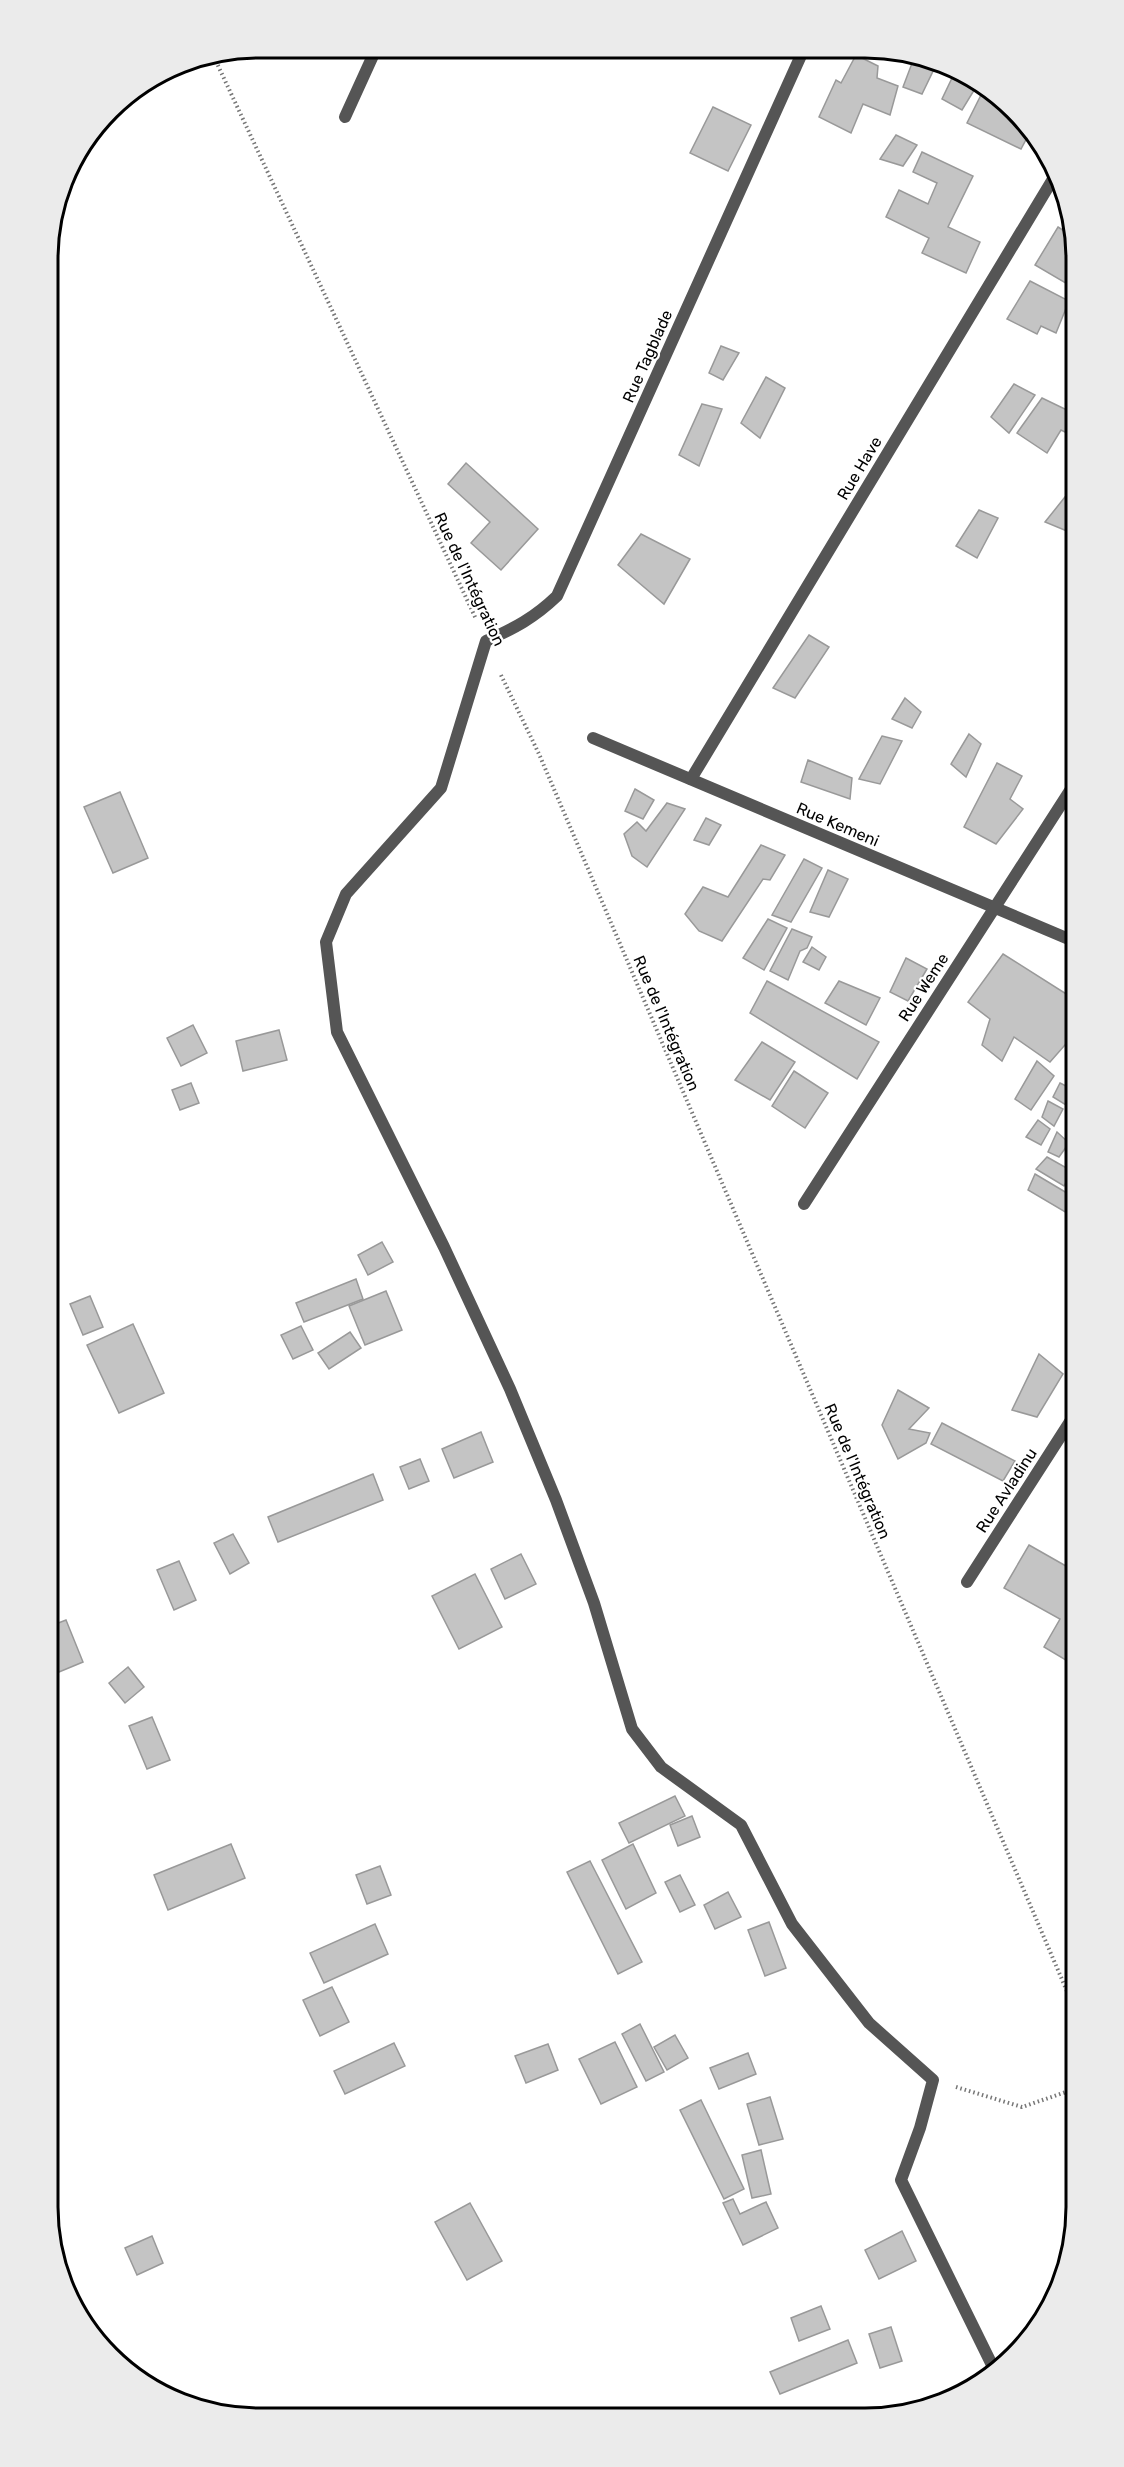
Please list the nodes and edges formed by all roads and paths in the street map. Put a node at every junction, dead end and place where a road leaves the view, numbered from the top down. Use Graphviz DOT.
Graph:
graph roads {
  1 [pos="800,58"];
  2 [pos="372,59"];
  3 [pos="217,63"];
  4 [pos="345,117"];
  5 [pos="1050,184"];
  6 [pos="486,641"];
  7 [pos="593,738"];
  8 [pos="691,779"];
  9 [pos="1066,797"];
  10 [pos="994,907"];
  11 [pos="1066,938"];
  12 [pos="804,1204"];
  13 [pos="1065,1429"];
  14 [pos="967,1582"];
  15 [pos="1065,1987"];
  16 [pos="933,2080"];
  17 [pos="1065,2092"];
  18 [pos="991,2364"];
  1 -- 6 [label="street, Rue Tagblade"];
  2 -- 4 [label="street"];
  3 -- 6 [label="path, Rue de l'Intégration"];
  5 -- 8 [label="street, Rue Have"];
  6 -- 15 [label="path, Rue de l'Intégration"];
  6 -- 16 [label="street"];
  7 -- 8 [label="street, Rue Kemeni"];
  8 -- 10 [label="street, Rue Kemeni"];
  9 -- 10 [label="street, Rue Weme"];
  10 -- 11 [label="street, Rue Kemeni"];
  10 -- 12 [label="street, Rue Weme"];
  13 -- 14 [label="street, Rue Avladinu"];
  16 -- 17 [label="path"];
  16 -- 18 [label="street"];
}
